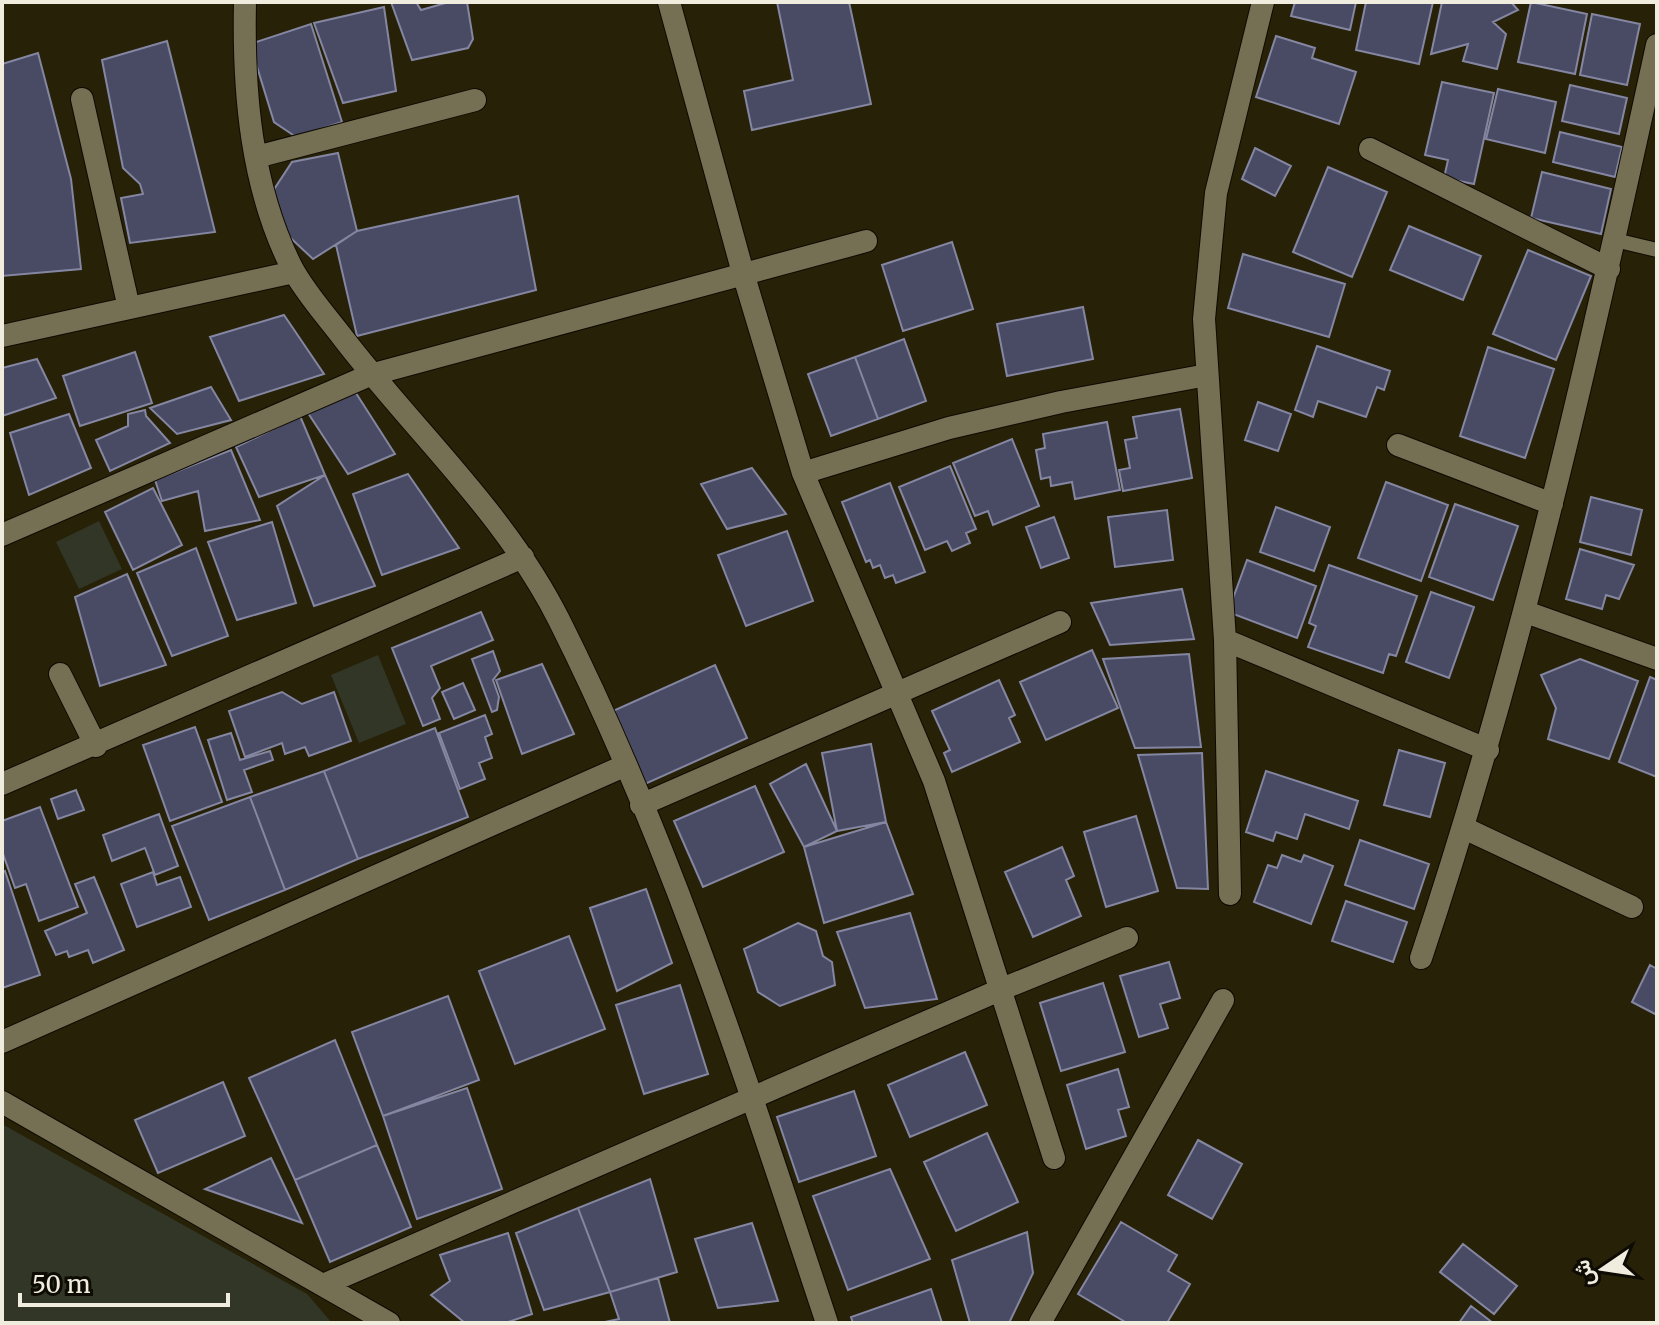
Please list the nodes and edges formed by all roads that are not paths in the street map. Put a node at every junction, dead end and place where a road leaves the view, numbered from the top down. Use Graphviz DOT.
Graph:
graph roads {
  1 [pos="245,2"];
  2 [pos="669,2"];
  3 [pos="1263,2"];
  4 [pos="1657,45"];
  5 [pos="82,99"];
  6 [pos="475,100"];
  7 [pos="1370,149"];
  8 [pos="256,157"];
  9 [pos="1615,240"];
  10 [pos="866,241"];
  11 [pos="1657,250"];
  12 [pos="1609,269"];
  13 [pos="294,272"];
  14 [pos="743,273"];
  15 [pos="129,308"];
  16 [pos="2,336"];
  17 [pos="370,375"];
  18 [pos="1207,375"];
  19 [pos="1398,445"];
  20 [pos="803,473"];
  21 [pos="1552,504"];
  22 [pos="2,535"];
  23 [pos="523,557"];
  24 [pos="1526,612"];
  25 [pos="1060,622"];
  26 [pos="1225,640"];
  27 [pos="1657,659"];
  28 [pos="60,674"];
  29 [pos="897,693"];
  30 [pos="96,746"];
  31 [pos="1488,750"];
  32 [pos="624,766"];
  33 [pos="2,784"];
  34 [pos="641,805"];
  35 [pos="1464,828"];
  36 [pos="1230,894"];
  37 [pos="1632,907"];
  38 [pos="1127,938"];
  39 [pos="1421,958"];
  40 [pos="1002,989"];
  41 [pos="1223,1000"];
  42 [pos="2,1042"];
  43 [pos="752,1098"];
  44 [pos="2,1102"];
  45 [pos="1054,1158"];
  46 [pos="323,1285"];
  47 [pos="376,1320"];
  48 [pos="827,1323"];
  49 [pos="1040,1323"];
  1 -- 8 [label="street"];
  2 -- 14 [label="street"];
  3 -- 18 [label="street"];
  4 -- 9 [label="street"];
  5 -- 15 [label="street"];
  6 -- 8 [label="street"];
  7 -- 12 [label="street"];
  8 -- 13 [label="street"];
  9 -- 11 [label="lane"];
  9 -- 12 [label="street"];
  10 -- 14 [label="street"];
  12 -- 21 [label="street"];
  13 -- 15 [label="street"];
  13 -- 17 [label="street"];
  14 -- 17 [label="street"];
  14 -- 20 [label="street"];
  15 -- 16 [label="street"];
  17 -- 22 [label="street"];
  17 -- 23 [label="street"];
  18 -- 20 [label="street"];
  18 -- 26 [label="street"];
  19 -- 21 [label="street"];
  20 -- 29 [label="street"];
  21 -- 24 [label="street"];
  23 -- 30 [label="street"];
  23 -- 32 [label="street"];
  24 -- 27 [label="street"];
  24 -- 31 [label="street"];
  25 -- 29 [label="street"];
  26 -- 31 [label="street"];
  26 -- 36 [label="street"];
  28 -- 30 [label="street"];
  29 -- 34 [label="street"];
  29 -- 40 [label="street"];
  30 -- 33 [label="street"];
  31 -- 35 [label="street"];
  32 -- 34 [label="street"];
  32 -- 42 [label="street"];
  34 -- 43 [label="street"];
  35 -- 37 [label="street"];
  35 -- 39 [label="street"];
  38 -- 40 [label="street"];
  40 -- 43 [label="street"];
  40 -- 45 [label="street"];
  41 -- 49 [label="street"];
  43 -- 46 [label="street"];
  43 -- 48 [label="street"];
  44 -- 46 [label="street"];
  46 -- 47 [label="street"];
}
